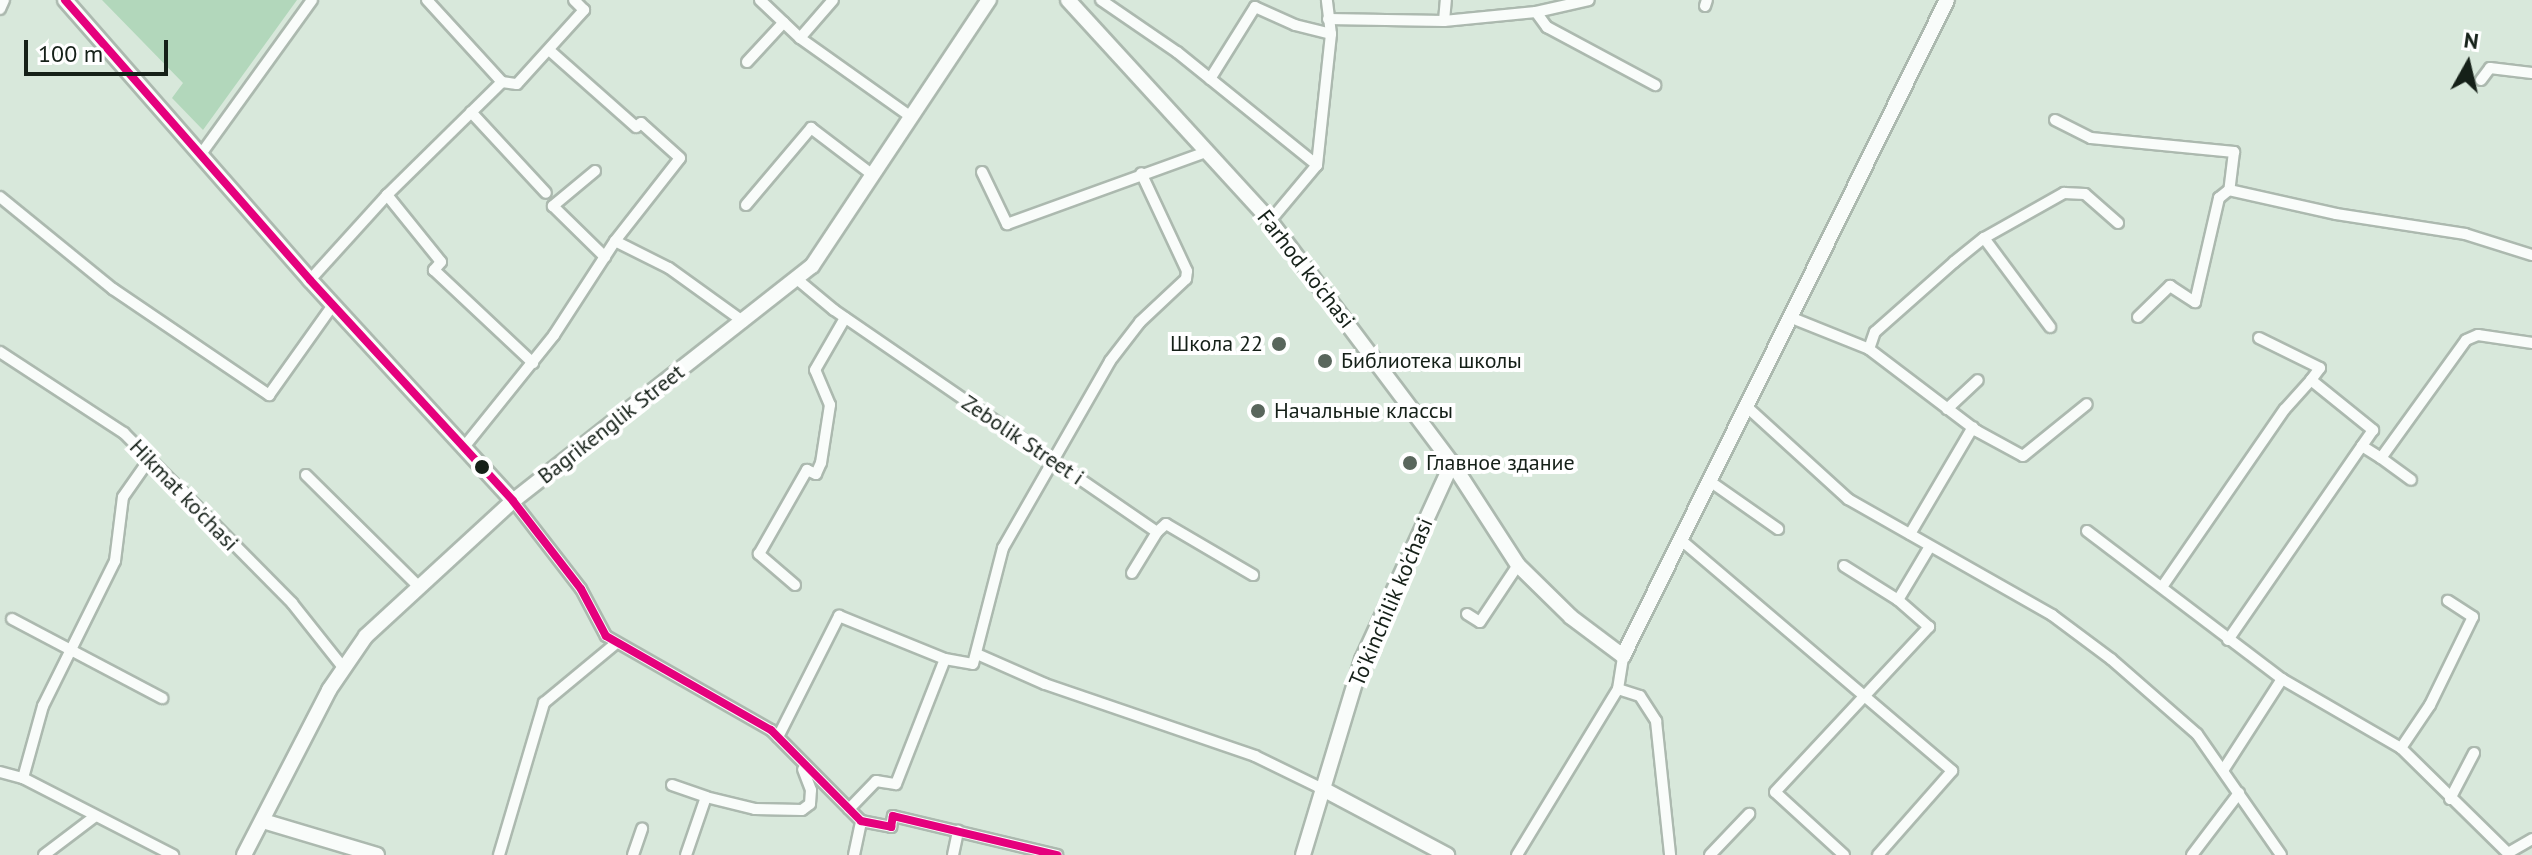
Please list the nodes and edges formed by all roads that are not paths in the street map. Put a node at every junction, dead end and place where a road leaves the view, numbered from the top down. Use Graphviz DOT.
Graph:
graph roads {
  1 [pos="4,0"];
  2 [pos="65,0"];
  3 [pos="312,0"];
  4 [pos="427,0"];
  5 [pos="574,0"];
  6 [pos="760,0"];
  7 [pos="833,0"];
  8 [pos="989,0"];
  9 [pos="1068,0"];
  10 [pos="1101,0"];
  11 [pos="1327,0"];
  12 [pos="1446,0"];
  13 [pos="1589,0"];
  14 [pos="1947,0"];
  15 [pos="0,9"];
  16 [pos="1536,12"];
  17 [pos="1328,19"];
  18 [pos="1444,21"];
  19 [pos="784,22"];
  20 [pos="1331,34"];
  21 [pos="800,38"];
  22 [pos="549,50"];
  23 [pos="747,62"];
  24 [pos="2532,73"];
  25 [pos="1210,79"];
  26 [pos="2481,80"];
  27 [pos="502,82"];
  28 [pos="1655,85"];
  29 [pos="471,112"];
  30 [pos="911,117"];
  31 [pos="2055,120"];
  32 [pos="1206,152"];
  33 [pos="201,154"];
  34 [pos="1317,165"];
  35 [pos="595,171"];
  36 [pos="982,172"];
  37 [pos="1141,173"];
  38 [pos="873,175"];
  39 [pos="2229,190"];
  40 [pos="546,193"];
  41 [pos="387,195"];
  42 [pos="0,197"];
  43 [pos="746,205"];
  44 [pos="1270,221"];
  45 [pos="2118,223"];
  46 [pos="1984,238"];
  47 [pos="615,241"];
  48 [pos="2532,255"];
  49 [pos="605,257"];
  50 [pos="310,280"];
  51 [pos="798,280"];
  52 [pos="333,305"];
  53 [pos="2138,317"];
  54 [pos="845,318"];
  55 [pos="1792,318"];
  56 [pos="744,322"];
  57 [pos="2050,327"];
  58 [pos="2259,338"];
  59 [pos="2532,343"];
  60 [pos="1869,349"];
  61 [pos="0,352"];
  62 [pos="533,363"];
  63 [pos="1978,380"];
  64 [pos="2311,380"];
  65 [pos="2087,404"];
  66 [pos="1747,407"];
  67 [pos="1947,409"];
  68 [pos="1973,427"];
  69 [pos="2362,446"];
  70 [pos="464,447"];
  71 [pos="2381,458"];
  72 [pos="149,460"];
  73 [pos="1053,460"];
  74 [pos="1452,463"];
  75 [pos="306,475"];
  76 [pos="2411,480"];
  77 [pos="1711,482"];
  78 [pos="513,501"];
  79 [pos="1778,529"];
  80 [pos="2087,531"];
  81 [pos="1157,532"];
  82 [pos="1910,534"];
  83 [pos="1681,540"];
  84 [pos="1929,548"];
  85 [pos="1518,565"];
  86 [pos="1844,566"];
  87 [pos="1132,573"];
  88 [pos="1253,575"];
  89 [pos="795,585"];
  90 [pos="419,587"];
  91 [pos="2162,587"];
  92 [pos="1898,600"];
  93 [pos="2448,601"];
  94 [pos="1467,614"];
  95 [pos="12,619"];
  96 [pos="2228,640"];
  97 [pos="615,644"];
  98 [pos="75,651"];
  99 [pos="977,654"];
  100 [pos="1623,656"];
  101 [pos="945,659"];
  102 [pos="342,666"];
  103 [pos="2282,679"];
  104 [pos="1618,689"];
  105 [pos="1865,696"];
  106 [pos="162,698"];
  107 [pos="778,737"];
  108 [pos="2401,748"];
  109 [pos="2474,753"];
  110 [pos="800,762"];
  111 [pos="2224,769"];
  112 [pos="0,772"];
  113 [pos="23,778"];
  114 [pos="672,785"];
  115 [pos="1321,788"];
  116 [pos="2239,793"];
  117 [pos="706,797"];
  118 [pos="2450,799"];
  119 [pos="849,809"];
  120 [pos="1749,814"];
  121 [pos="94,817"];
  122 [pos="263,821"];
  123 [pos="861,821"];
  124 [pos="642,829"];
  125 [pos="958,831"];
  126 [pos="2532,839"];
  127 [pos="2506,854"];
  128 [pos="44,855"];
  129 [pos="173,855"];
  130 [pos="244,855"];
  131 [pos="377,855"];
  132 [pos="499,855"];
  133 [pos="633,855"];
  134 [pos="686,855"];
  135 [pos="854,855"];
  136 [pos="953,855"];
  137 [pos="1057,855"];
  138 [pos="1303,855"];
  139 [pos="1447,855"];
  140 [pos="1517,855"];
  141 [pos="1670,855"];
  142 [pos="1710,855"];
  143 [pos="1844,855"];
  144 [pos="1878,855"];
  145 [pos="2192,855"];
  146 [pos="2281,855"];
  1 -- 15 [label="street"];
  2 -- 33 [label="street"];
  3 -- 33 [label="street"];
  4 -- 27 [label="street"];
  5 -- 22 [label="street"];
  6 -- 19 [label="street"];
  7 -- 21 [label="street"];
  8 -- 30 [label="street, Bagrikenglik Street"];
  9 -- 32 [label="street, Farhod ko'chasi"];
  10 -- 25 [label="street"];
  11 -- 17 [label="street"];
  12 -- 18 [label="street"];
  13 -- 16 [label="street"];
  14 -- 55 [label="street"];
  16 -- 18 [label="street"];
  16 -- 28 [label="street"];
  17 -- 18 [label="street"];
  17 -- 20 [label="street"];
  19 -- 21 [label="street"];
  19 -- 23 [label="street"];
  20 -- 25 [label="street"];
  20 -- 34 [label="street"];
  21 -- 30 [label="street"];
  22 -- 27 [label="street"];
  22 -- 47 [label="street"];
  24 -- 26 [label="street"];
  25 -- 34 [label="street"];
  27 -- 29 [label="street"];
  29 -- 40 [label="street"];
  29 -- 41 [label="street"];
  30 -- 38 [label="street, Bagrikenglik Street"];
  31 -- 39 [label="street"];
  32 -- 37 [label="street"];
  32 -- 44 [label="street, Farhod ko'chasi"];
  33 -- 50 [label="street"];
  34 -- 44 [label="street"];
  35 -- 49 [label="street"];
  36 -- 37 [label="street"];
  37 -- 73 [label="street"];
  38 -- 43 [label="street"];
  38 -- 51 [label="street, Bagrikenglik Street"];
  39 -- 48 [label="street"];
  39 -- 53 [label="street"];
  41 -- 50 [label="street"];
  41 -- 62 [label="street"];
  42 -- 52 [label="street"];
  44 -- 74 [label="street, Farhod ko'chasi"];
  45 -- 46 [label="street"];
  46 -- 57 [label="street"];
  46 -- 60 [label="street"];
  47 -- 49 [label="street"];
  47 -- 56 [label="street"];
  49 -- 62 [label="street"];
  50 -- 52 [label="street"];
  51 -- 54 [label="street, Zebolik Street i"];
  51 -- 56 [label="street, Bagrikenglik Street"];
  52 -- 70 [label="street"];
  54 -- 73 [label="street, Zebolik Street i"];
  54 -- 89 [label="street"];
  55 -- 60 [label="street"];
  55 -- 66 [label="street"];
  56 -- 78 [label="street, Bagrikenglik Street"];
  58 -- 64 [label="street"];
  59 -- 71 [label="street"];
  60 -- 67 [label="street"];
  61 -- 72 [label="street, Hikmat ko'chasi"];
  62 -- 70 [label="street"];
  63 -- 67 [label="street"];
  64 -- 69 [label="street"];
  64 -- 91 [label="street"];
  65 -- 68 [label="street"];
  66 -- 77 [label="street"];
  66 -- 82 [label="street"];
  67 -- 68 [label="street"];
  68 -- 82 [label="street"];
  69 -- 71 [label="street"];
  69 -- 96 [label="street"];
  70 -- 78 [label="street"];
  71 -- 76 [label="street"];
  72 -- 98 [label="street"];
  72 -- 102 [label="street, Hikmat ko'chasi"];
  73 -- 81 [label="street, Zebolik Street i"];
  73 -- 99 [label="street"];
  74 -- 85 [label="street, Farhod ko'chasi"];
  74 -- 115 [label="street, To'kinchilik ko'chasi"];
  75 -- 90 [label="street"];
  77 -- 79 [label="street"];
  77 -- 83 [label="street"];
  78 -- 90 [label="street, Bagrikenglik Street"];
  78 -- 97 [label="street"];
  80 -- 91 [label="street"];
  81 -- 87 [label="street"];
  81 -- 88 [label="street, Zebolik Street i"];
  82 -- 84 [label="street"];
  83 -- 100 [label="street"];
  83 -- 105 [label="street"];
  84 -- 92 [label="street"];
  84 -- 111 [label="street"];
  85 -- 94 [label="street"];
  85 -- 100 [label="street, Farhod ko'chasi"];
  86 -- 92 [label="street"];
  90 -- 102 [label="street, Bagrikenglik Street"];
  91 -- 96 [label="street"];
  92 -- 105 [label="street"];
  93 -- 108 [label="street"];
  95 -- 98 [label="street"];
  96 -- 103 [label="street"];
  97 -- 107 [label="street"];
  97 -- 132 [label="street"];
  98 -- 106 [label="street"];
  98 -- 113 [label="street"];
  99 -- 101 [label="street"];
  99 -- 115 [label="street"];
  100 -- 104 [label="street"];
  101 -- 107 [label="street"];
  101 -- 119 [label="street"];
  102 -- 122 [label="street, Bagrikenglik Street"];
  103 -- 108 [label="street"];
  103 -- 111 [label="street"];
  104 -- 140 [label="street"];
  104 -- 141 [label="street"];
  105 -- 143 [label="street"];
  105 -- 144 [label="street"];
  107 -- 110 [label="street"];
  108 -- 118 [label="street"];
  109 -- 118 [label="street"];
  110 -- 117 [label="street"];
  110 -- 119 [label="street"];
  111 -- 116 [label="street"];
  112 -- 113 [label="street"];
  113 -- 121 [label="street"];
  114 -- 117 [label="street"];
  115 -- 138 [label="street, To'kinchilik ko'chasi"];
  115 -- 139 [label="street"];
  116 -- 145 [label="street"];
  116 -- 146 [label="street"];
  117 -- 134 [label="street"];
  118 -- 127 [label="street"];
  119 -- 123 [label="street"];
  120 -- 142 [label="street"];
  121 -- 128 [label="street"];
  121 -- 129 [label="street"];
  122 -- 130 [label="street, Bagrikenglik Street"];
  122 -- 131 [label="street"];
  123 -- 125 [label="street"];
  123 -- 135 [label="street"];
  124 -- 133 [label="street"];
  125 -- 136 [label="street"];
  125 -- 137 [label="street"];
  126 -- 127 [label="street"];
}
